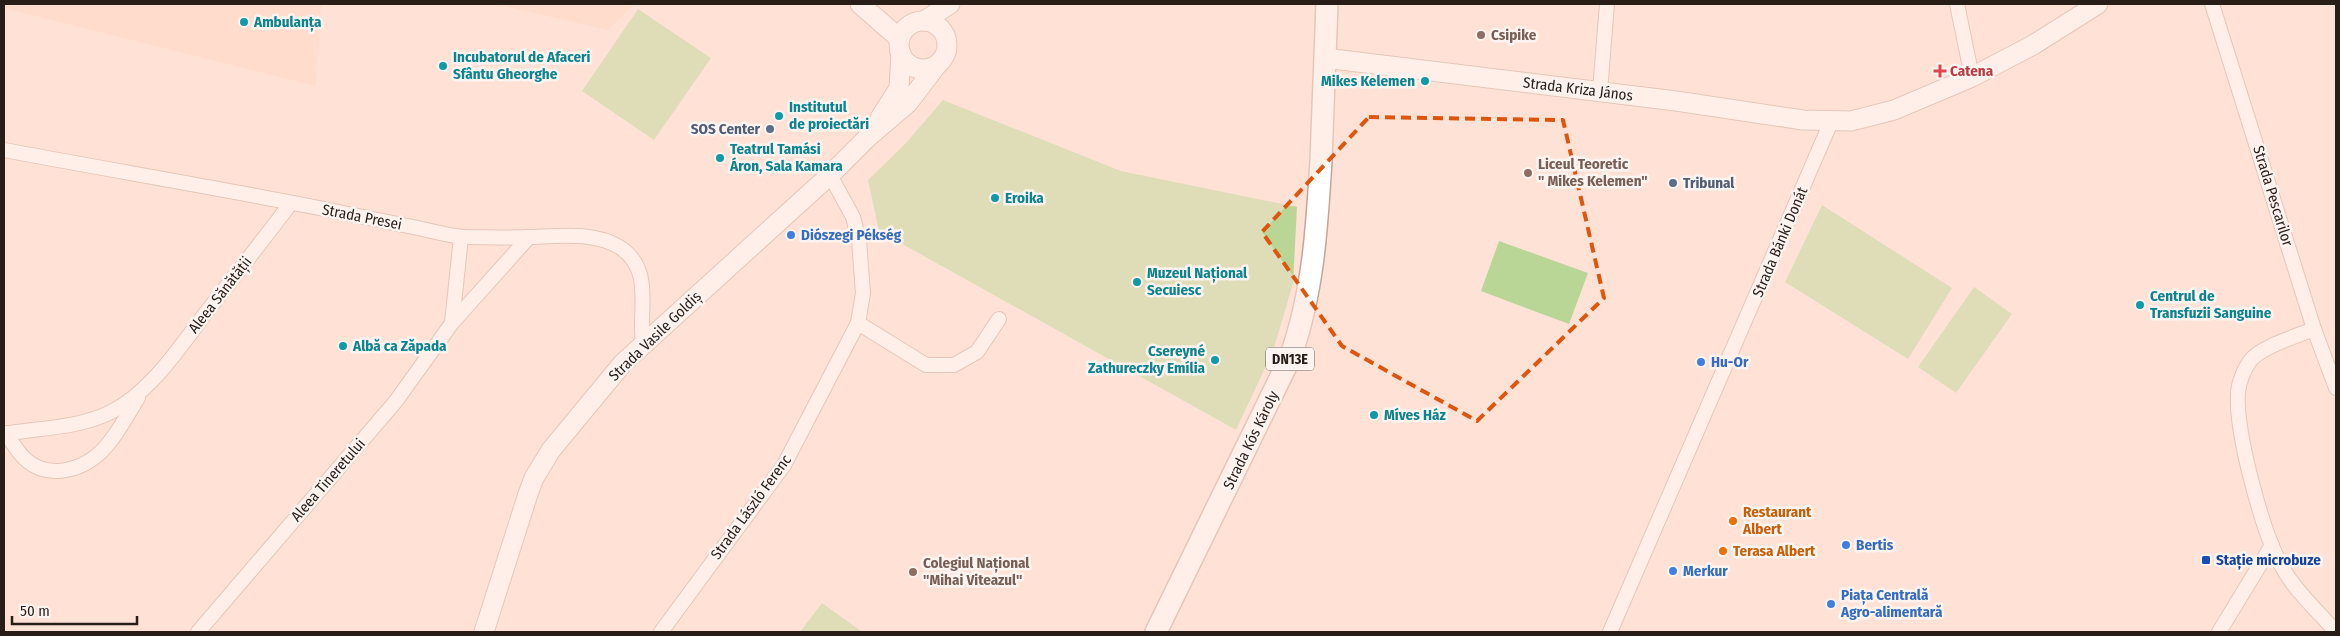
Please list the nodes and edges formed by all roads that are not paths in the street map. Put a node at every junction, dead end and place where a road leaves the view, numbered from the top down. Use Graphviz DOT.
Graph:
graph roads {
  1 [pos="860,4"];
  2 [pos="868,4"];
  3 [pos="950,4"];
  4 [pos="1327,4"];
  5 [pos="1607,4"];
  6 [pos="1957,4"];
  7 [pos="2098,4"];
  8 [pos="2212,4"];
  9 [pos="920,22"];
  10 [pos="900,46"];
  11 [pos="1325,58"];
  12 [pos="937,65"];
  13 [pos="1972,78"];
  14 [pos="1600,91"];
  15 [pos="1830,122"];
  16 [pos="867,138"];
  17 [pos="4,150"];
  18 [pos="830,175"];
  19 [pos="291,203"];
  20 [pos="461,236"];
  21 [pos="529,237"];
  22 [pos="999,319"];
  23 [pos="452,323"];
  24 [pos="858,323"];
  25 [pos="2314,329"];
  26 [pos="643,343"];
  27 [pos="146,386"];
  28 [pos="2336,388"];
  29 [pos="5,433"];
  30 [pos="2272,545"];
  31 [pos="198,632"];
  32 [pos="484,632"];
  33 [pos="661,632"];
  34 [pos="1156,632"];
  35 [pos="1610,632"];
  36 [pos="2219,632"];
  37 [pos="2336,632"];
  1 -- 10 [label="street"];
  2 -- 9 [label="street"];
  3 -- 9 [label="street"];
  4 -- 11 [label="main road, DN13E"];
  5 -- 14 [label="street"];
  6 -- 13 [label="street"];
  7 -- 13 [label="street"];
  8 -- 25 [label="street, Strada Pescarilor"];
  9 -- 10 [label="street"];
  9 -- 12 [label="street"];
  10 -- 12 [label="street"];
  10 -- 16 [label="street, Strada Vasile Goldiș"];
  11 -- 14 [label="street, Strada Kriza János"];
  11 -- 34 [label="main road, Strada Kós Károly / DN13E"];
  12 -- 16 [label="street, Strada Vasile Goldiș"];
  13 -- 15 [label="street"];
  14 -- 15 [label="street, Strada Kriza János"];
  15 -- 35 [label="street, Strada Bánki Donát"];
  16 -- 18 [label="street, Strada Vasile Goldiș"];
  17 -- 19 [label="street, Strada Presei"];
  18 -- 24 [label="street, Strada László Ferenc"];
  18 -- 26 [label="street, Strada Vasile Goldiș"];
  19 -- 20 [label="street, Strada Presei"];
  19 -- 27 [label="street, Aleea Sănătății"];
  20 -- 21 [label="street, Strada Presei"];
  20 -- 23 [label="street, Aleea Tineretului"];
  21 -- 23 [label="street, Aleea Tineretului"];
  21 -- 26 [label="street, Strada Presei"];
  22 -- 24 [label="street"];
  23 -- 31 [label="street, Aleea Tineretului"];
  24 -- 33 [label="street, Strada László Ferenc"];
  25 -- 28 [label="street, Strada Pescarilor"];
  25 -- 30 [label="street"];
  26 -- 32 [label="street, Strada Vasile Goldiș"];
  27 -- 29 [label="street, Aleea Sănătății"];
  27 -- 29 [label="street, Aleea Sănătății"];
  30 -- 36 [label="street"];
  30 -- 37 [label="street"];
}
